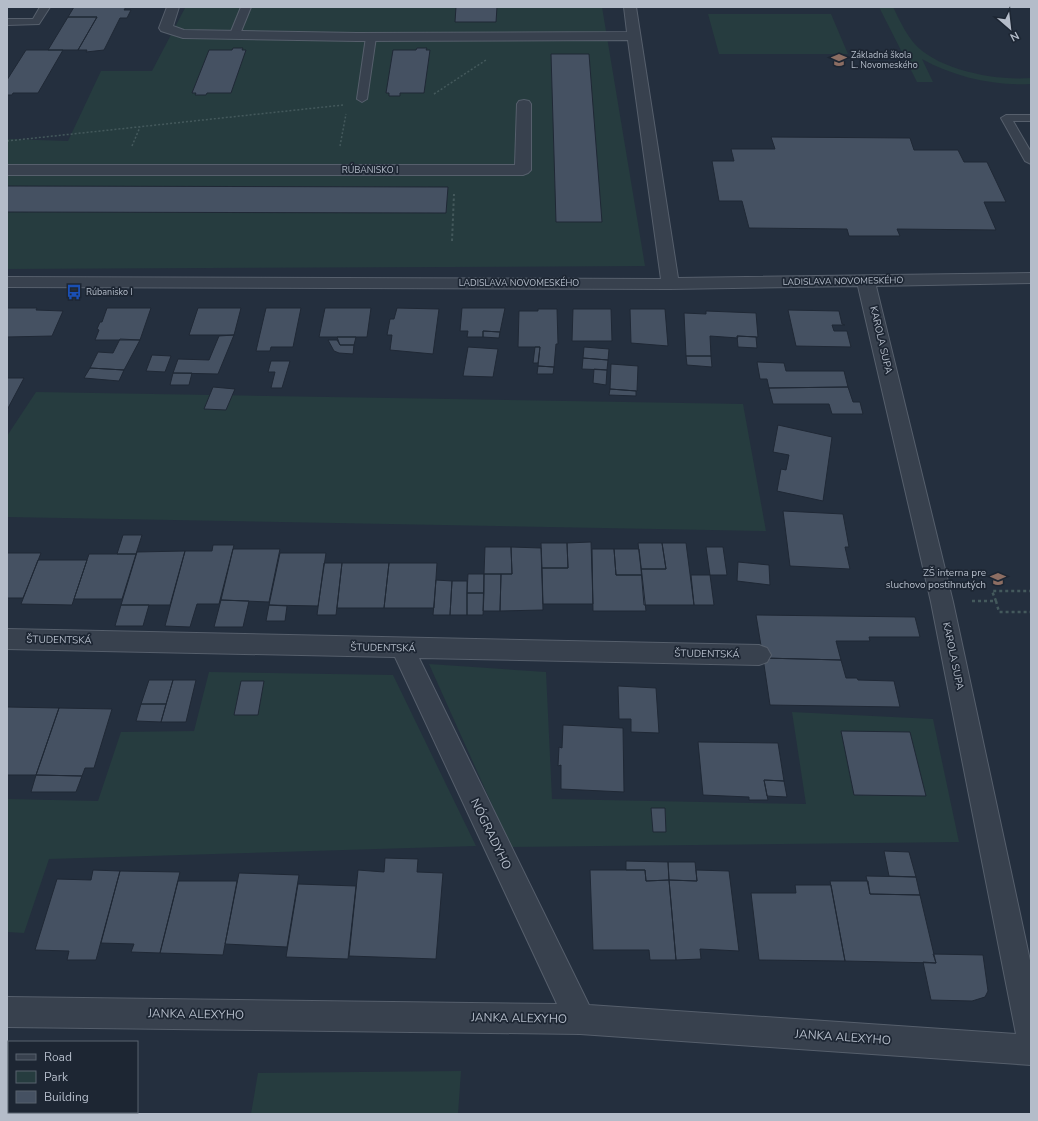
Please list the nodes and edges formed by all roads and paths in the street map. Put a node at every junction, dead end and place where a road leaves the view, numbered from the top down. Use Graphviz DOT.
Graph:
graph roads {
  1 [pos="45,7"];
  2 [pos="246,7"];
  3 [pos="630,7"];
  4 [pos="171,10"];
  5 [pos="7,22"];
  6 [pos="235,34"];
  7 [pos="523,36"];
  8 [pos="635,36"];
  9 [pos="371,37"];
  10 [pos="434,94"];
  11 [pos="362,98"];
  12 [pos="524,104"];
  13 [pos="348,105"];
  14 [pos="347,112"];
  15 [pos="1031,118"];
  16 [pos="7,141"];
  17 [pos="1031,161"];
  18 [pos="7,170"];
  19 [pos="335,170"];
  20 [pos="455,170"];
  21 [pos="452,241"];
  22 [pos="1031,278"];
  23 [pos="865,280"];
  24 [pos="7,282"];
  25 [pos="670,284"];
  26 [pos="1031,591"];
  27 [pos="996,601"];
  28 [pos="942,602"];
  29 [pos="1031,612"];
  30 [pos="7,639"];
  31 [pos="402,648"];
  32 [pos="759,655"];
  33 [pos="7,1012"];
  34 [pos="580,1019"];
  35 [pos="1030,1034"];
  1 -- 5 [label="lane"];
  2 -- 6 [label="lane"];
  3 -- 8 [label="street"];
  4 -- 6 [label="street"];
  6 -- 9 [label="street"];
  7 -- 8 [label="street"];
  7 -- 9 [label="street"];
  7 -- 10 [label="path"];
  8 -- 25 [label="street"];
  9 -- 11 [label="lane"];
  12 -- 20 [label="street, RÚBANISKO I"];
  13 -- 16 [label="path"];
  14 -- 19 [label="path"];
  15 -- 17 [label="lane"];
  18 -- 19 [label="street, RÚBANISKO I"];
  19 -- 20 [label="street, RÚBANISKO I"];
  20 -- 21 [label="path"];
  22 -- 23 [label="street, LADISLAVA NOVOMESKÉHO"];
  23 -- 25 [label="street, LADISLAVA NOVOMESKÉHO"];
  23 -- 28 [label="street, KAROLA SUPA"];
  24 -- 25 [label="street, LADISLAVA NOVOMESKÉHO"];
  26 -- 27 [label="path"];
  27 -- 28 [label="path"];
  27 -- 29 [label="path"];
  28 -- 35 [label="street, KAROLA SUPA"];
  30 -- 31 [label="street, ŠTUDENTSKÁ"];
  31 -- 32 [label="street, ŠTUDENTSKÁ"];
  31 -- 34 [label="street, NÓGRADYHO"];
  33 -- 34 [label="street, JANKA ALEXYHO"];
  34 -- 35 [label="street, JANKA ALEXYHO"];
}
